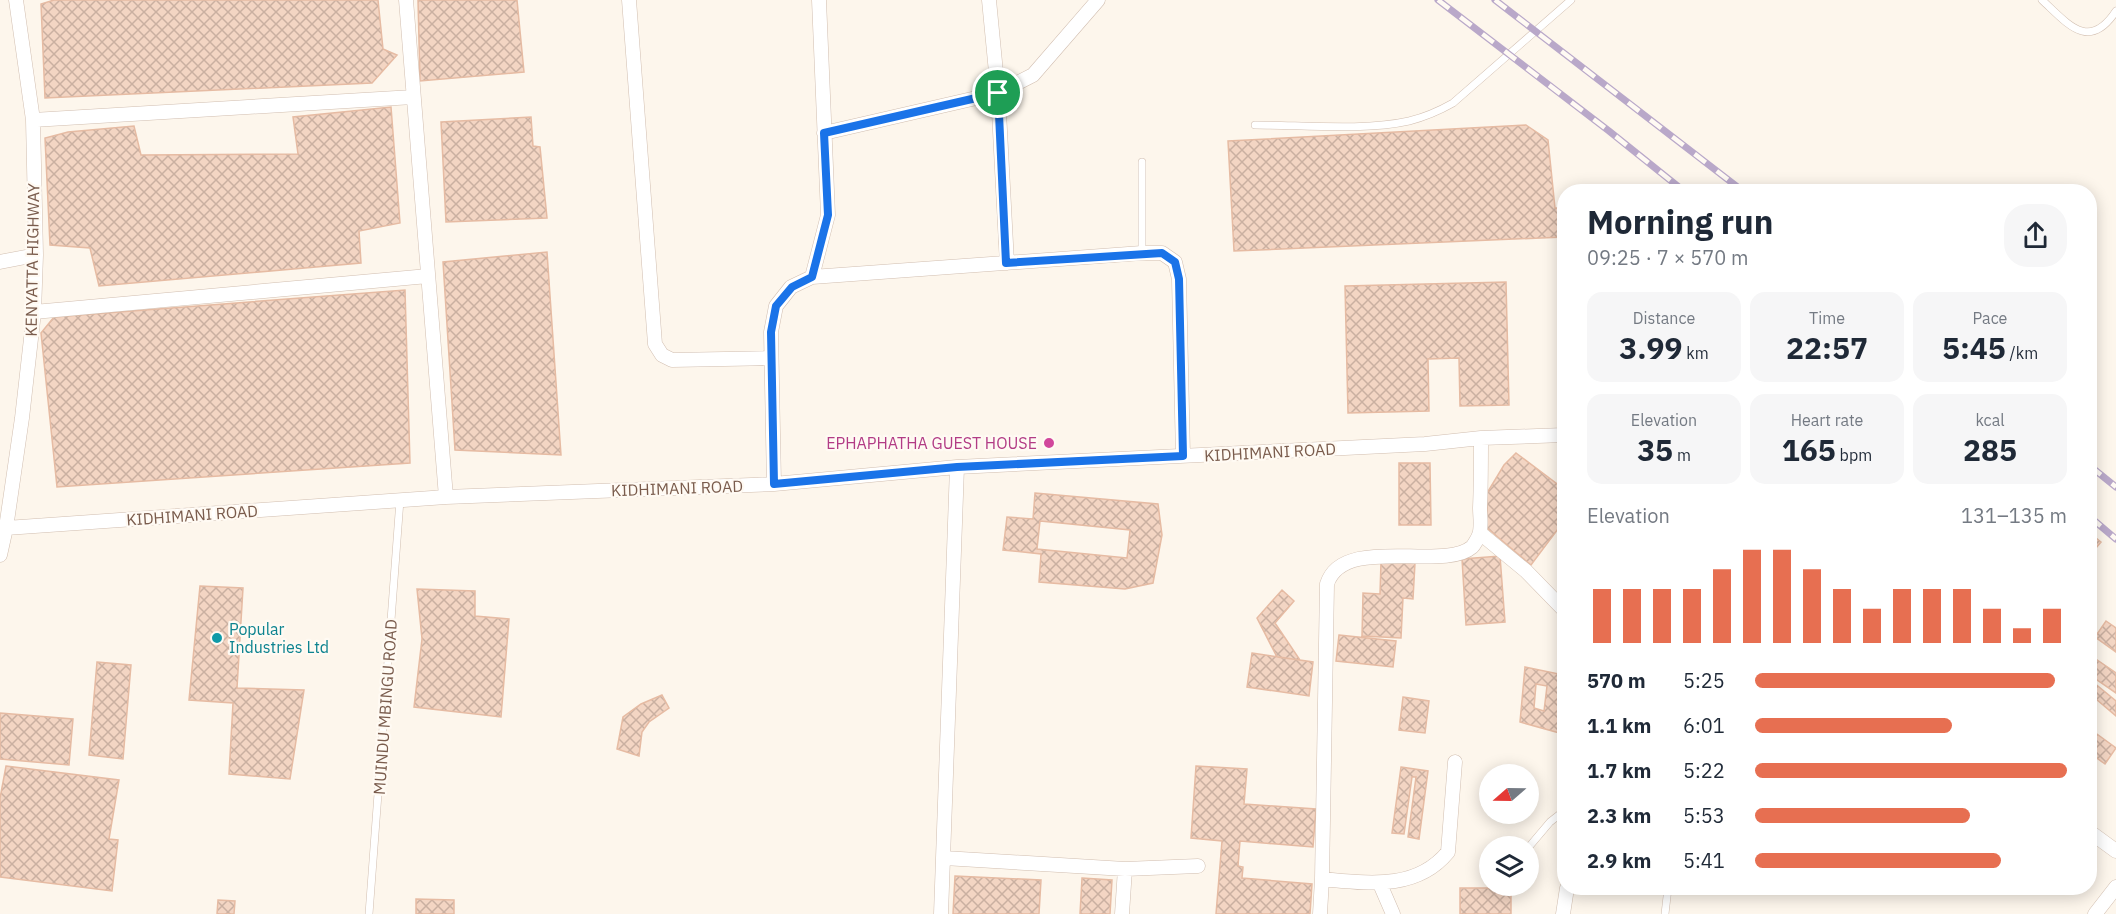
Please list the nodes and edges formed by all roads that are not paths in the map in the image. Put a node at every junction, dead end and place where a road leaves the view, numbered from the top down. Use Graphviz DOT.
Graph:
graph roads {
  1 [pos="16,0"];
  2 [pos="406,0"];
  3 [pos="629,0"];
  4 [pos="819,0"];
  5 [pos="989,0"];
  6 [pos="1098,0"];
  7 [pos="1571,0"];
  8 [pos="2042,0"];
  9 [pos="2116,11"];
  10 [pos="998,93"];
  11 [pos="413,97"];
  12 [pos="33,120"];
  13 [pos="1255,124"];
  14 [pos="824,133"];
  15 [pos="1142,162"];
  16 [pos="1142,253"];
  17 [pos="36,255"];
  18 [pos="0,262"];
  19 [pos="1006,263"];
  20 [pos="428,276"];
  21 [pos="812,277"];
  22 [pos="34,312"];
  23 [pos="771,358"];
  24 [pos="1557,435"];
  25 [pos="1481,438"];
  26 [pos="1183,456"];
  27 [pos="957,467"];
  28 [pos="774,484"];
  29 [pos="446,497"];
  30 [pos="400,500"];
  31 [pos="6,528"];
  32 [pos="1480,533"];
  33 [pos="0,555"];
  34 [pos="1557,603"];
  35 [pos="1455,762"];
  36 [pos="1557,816"];
  37 [pos="1538,836"];
  38 [pos="2097,837"];
  39 [pos="2116,851"];
  40 [pos="944,858"];
  41 [pos="1198,866"];
  42 [pos="1125,869"];
  43 [pos="1322,879"];
  44 [pos="1380,884"];
  45 [pos="2116,887"];
  46 [pos="1566,895"];
  47 [pos="1667,895"];
  48 [pos="369,914"];
  49 [pos="941,914"];
  50 [pos="1122,914"];
  51 [pos="1320,914"];
  52 [pos="1393,914"];
  53 [pos="1563,914"];
  54 [pos="1665,914"];
  55 [pos="2095,914"];
  1 -- 12 [label="street, KENYATTA HIGHWAY"];
  2 -- 11 [label="street"];
  3 -- 23 [label="street"];
  4 -- 14 [label="street"];
  5 -- 10 [label="street"];
  6 -- 10 [label="street"];
  7 -- 13 [label="lane"];
  8 -- 9 [label="lane"];
  10 -- 14 [label="street"];
  10 -- 19 [label="street"];
  11 -- 12 [label="street"];
  11 -- 20 [label="street"];
  12 -- 17 [label="street, KENYATTA HIGHWAY"];
  14 -- 21 [label="street"];
  15 -- 16 [label="lane"];
  16 -- 19 [label="street"];
  16 -- 26 [label="street"];
  17 -- 18 [label="street"];
  17 -- 22 [label="street, KENYATTA HIGHWAY"];
  19 -- 21 [label="street"];
  20 -- 22 [label="street"];
  20 -- 29 [label="street"];
  21 -- 23 [label="street"];
  22 -- 31 [label="street, KENYATTA HIGHWAY"];
  23 -- 28 [label="street"];
  24 -- 25 [label="street, KIDHIMANI ROAD"];
  25 -- 26 [label="street, KIDHIMANI ROAD"];
  25 -- 32 [label="street"];
  26 -- 27 [label="street, KIDHIMANI ROAD"];
  27 -- 28 [label="street, KIDHIMANI ROAD"];
  27 -- 40 [label="street"];
  28 -- 29 [label="street, KIDHIMANI ROAD"];
  29 -- 30 [label="street, KIDHIMANI ROAD"];
  30 -- 31 [label="street, KIDHIMANI ROAD"];
  30 -- 48 [label="lane, MUINDU MBINGU ROAD"];
  31 -- 33 [label="street, KENYATTA HIGHWAY"];
  32 -- 34 [label="street"];
  32 -- 43 [label="street"];
  35 -- 44 [label="street"];
  36 -- 37 [label="lane"];
  38 -- 39 [label="street"];
  40 -- 42 [label="street"];
  40 -- 49 [label="street"];
  41 -- 42 [label="street"];
  42 -- 50 [label="street"];
  43 -- 44 [label="street"];
  43 -- 51 [label="street"];
  44 -- 52 [label="street"];
  45 -- 55 [label="street"];
  46 -- 53 [label="street"];
  47 -- 54 [label="lane"];
}
